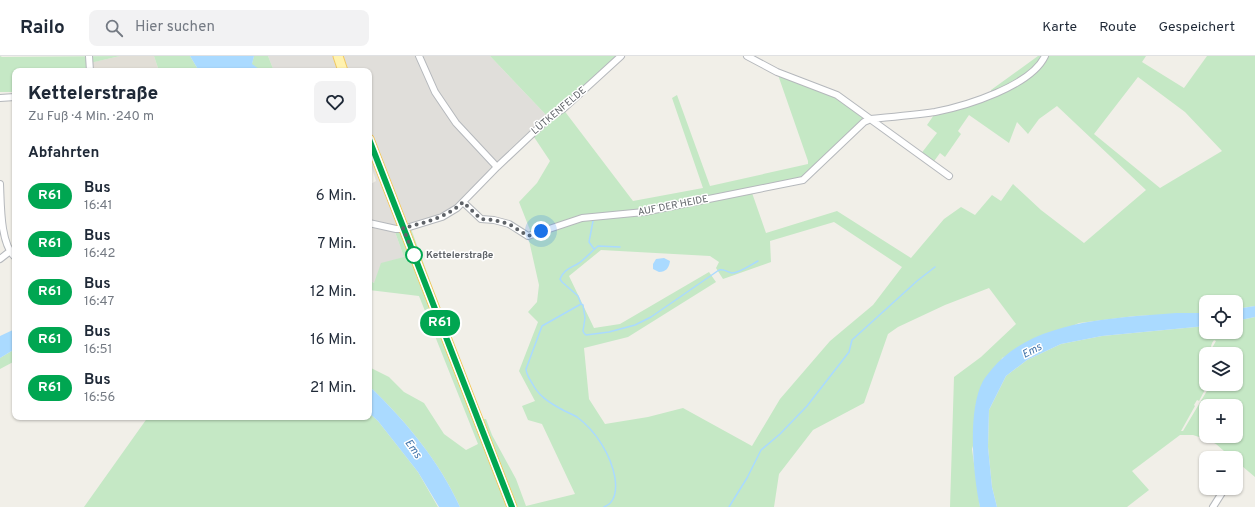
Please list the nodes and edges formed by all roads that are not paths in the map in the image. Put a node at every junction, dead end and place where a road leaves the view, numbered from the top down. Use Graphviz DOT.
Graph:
graph roads {
  1 [pos="89,56"];
  2 [pos="338,56"];
  3 [pos="419,56"];
  4 [pos="621,56"];
  5 [pos="747,56"];
  6 [pos="1045,56"];
  7 [pos="90,68"];
  8 [pos="342,68"];
  9 [pos="12,97"];
  10 [pos="0,98"];
  11 [pos="871,119"];
  12 [pos="372,147"];
  13 [pos="497,167"];
  14 [pos="949,176"];
  15 [pos="0,184"];
  16 [pos="463,202"];
  17 [pos="372,224"];
  18 [pos="403,228"];
  19 [pos="1,231"];
  20 [pos="9,252"];
  21 [pos="12,254"];
  22 [pos="0,259"];
  23 [pos="1221,495"];
  24 [pos="512,507"];
  25 [pos="1213,507"];
  1 -- 7 [label="street"];
  2 -- 8 [label="main road"];
  3 -- 13 [label="street"];
  4 -- 13 [label="street, LÜTKENFELDE"];
  5 -- 11 [label="street"];
  6 -- 11 [label="street, AUF DER HEIDE"];
  9 -- 10 [label="street"];
  11 -- 14 [label="street"];
  11 -- 16 [label="street, AUF DER HEIDE"];
  12 -- 18 [label="main road"];
  13 -- 16 [label="street, LÜTKENFELDE"];
  15 -- 19 [label="street"];
  16 -- 18 [label="street, LÜTKENFELDE"];
  17 -- 18 [label="street"];
  18 -- 24 [label="main road"];
  19 -- 20 [label="street"];
  20 -- 21 [label="street"];
  20 -- 22 [label="street"];
  23 -- 25 [label="street"];
}
